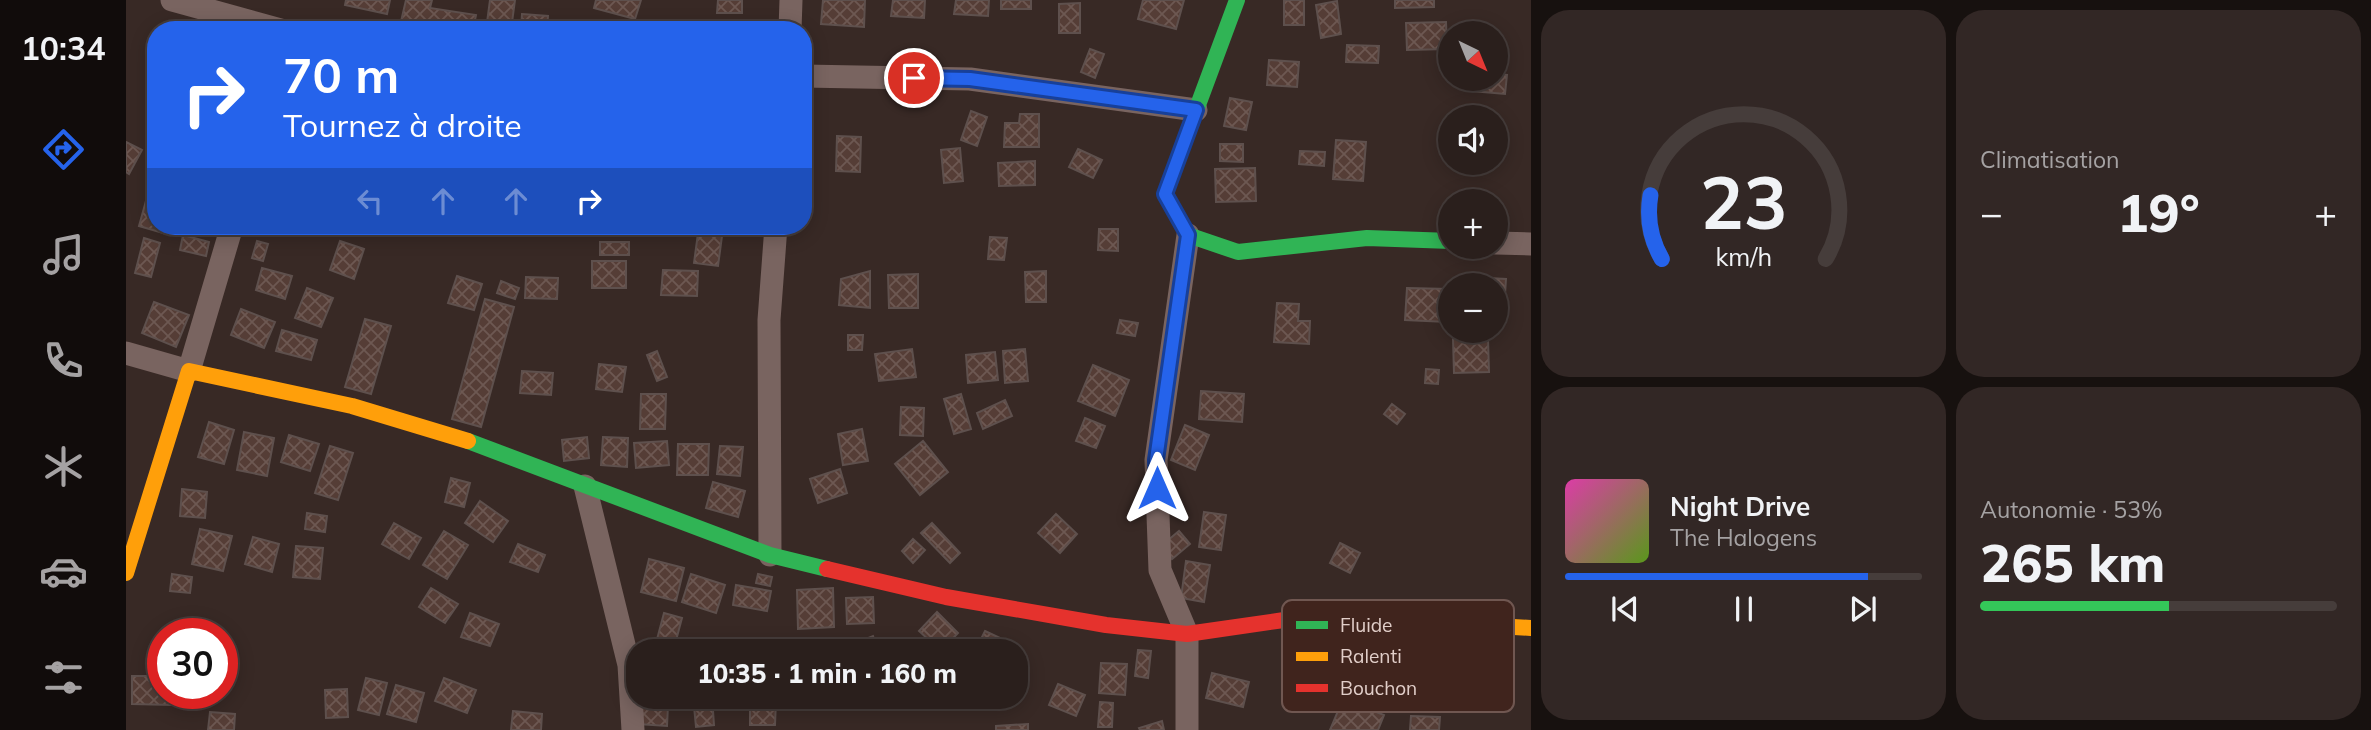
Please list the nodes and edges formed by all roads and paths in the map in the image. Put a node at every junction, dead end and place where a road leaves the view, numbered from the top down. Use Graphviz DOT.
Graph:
graph roads {
  1 [pos="172,0"];
  2 [pos="791,0"];
  3 [pos="1237,0"];
  4 [pos="248,21"];
  5 [pos="790,21"];
  6 [pos="812,76"];
  7 [pos="1196,110"];
  8 [pos="229,235"];
  9 [pos="775,235"];
  10 [pos="1188,235"];
  11 [pos="1438,241"];
  12 [pos="1508,243"];
  13 [pos="1531,244"];
  14 [pos="126,353"];
  15 [pos="189,372"];
  16 [pos="584,486"];
  17 [pos="770,555"];
  18 [pos="126,573"];
  19 [pos="1282,620"];
  20 [pos="1187,634"];
  21 [pos="633,730"];
  22 [pos="1187,730"];
  1 -- 4 [label="street"];
  2 -- 5 [label="street"];
  3 -- 7 [label="street"];
  6 -- 7 [label="street"];
  7 -- 10 [label="street"];
  8 -- 15 [label="street"];
  9 -- 17 [label="street"];
  10 -- 11 [label="street"];
  10 -- 20 [label="street"];
  12 -- 13 [label="street"];
  14 -- 15 [label="street"];
  15 -- 16 [label="street"];
  15 -- 18 [label="street"];
  16 -- 17 [label="street"];
  16 -- 21 [label="street"];
  17 -- 20 [label="street"];
  19 -- 20 [label="street"];
  20 -- 22 [label="street"];
}
